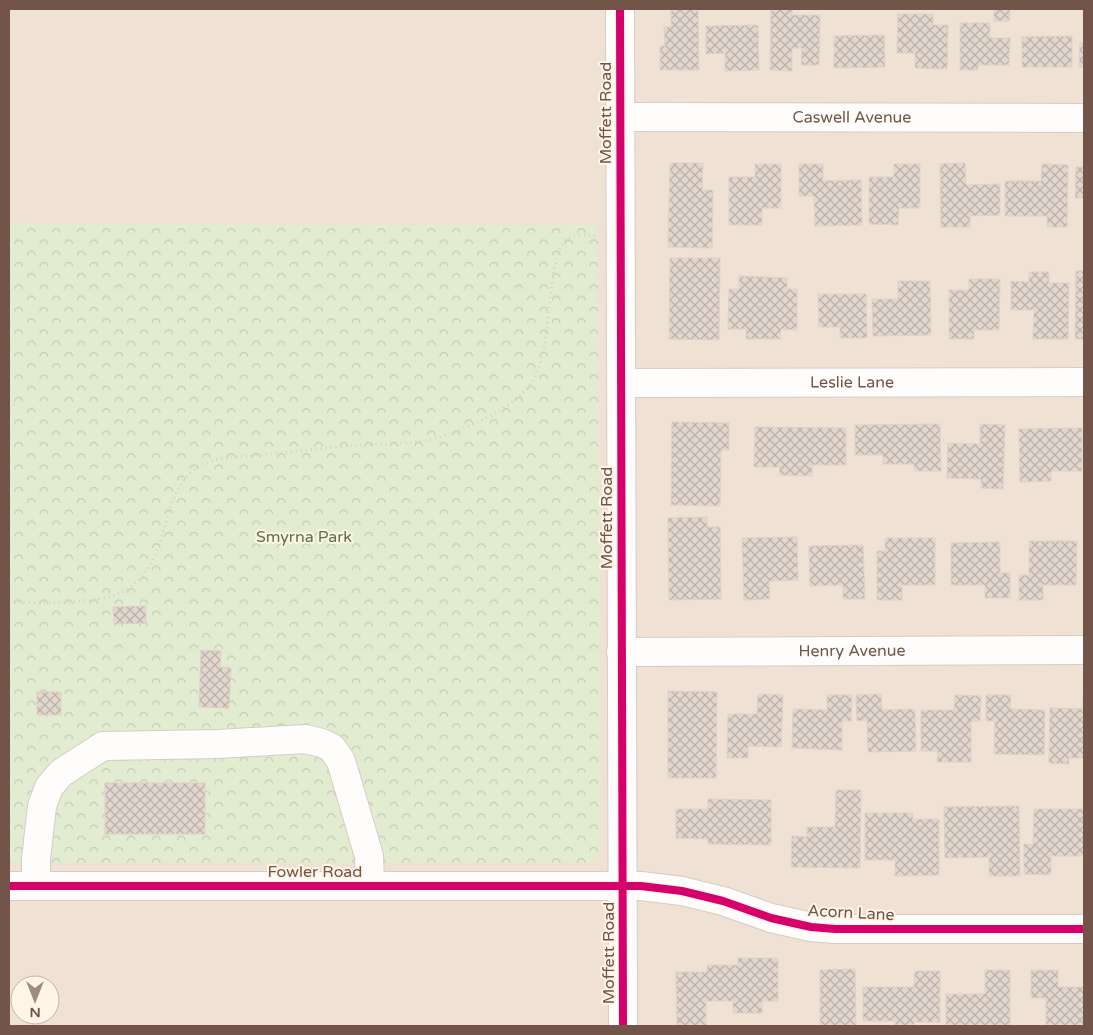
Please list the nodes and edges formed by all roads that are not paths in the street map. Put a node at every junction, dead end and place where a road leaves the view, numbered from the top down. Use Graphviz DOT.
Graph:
graph roads {
  1 [pos="620,9"];
  2 [pos="620,117"];
  3 [pos="1084,118"];
  4 [pos="1084,382"];
  5 [pos="620,384"];
  6 [pos="1084,650"];
  7 [pos="621,652"];
  8 [pos="370,885"];
  9 [pos="622,885"];
  10 [pos="9,886"];
  11 [pos="36,886"];
  12 [pos="1084,929"];
  13 [pos="623,1026"];
  1 -- 2 [label="street, Moffett Road"];
  2 -- 3 [label="street, Caswell Avenue"];
  2 -- 5 [label="street, Moffett Road"];
  4 -- 5 [label="street, Leslie Lane"];
  5 -- 7 [label="street, Moffett Road"];
  6 -- 7 [label="street, Henry Avenue"];
  7 -- 9 [label="street, Moffett Road"];
  8 -- 9 [label="street, Fowler Road"];
  8 -- 11 [label="street, Fowler Road"];
  8 -- 11 [label="street"];
  9 -- 12 [label="street, Acorn Lane"];
  9 -- 13 [label="street, Moffett Road"];
  10 -- 11 [label="street, Fowler Road"];
}
